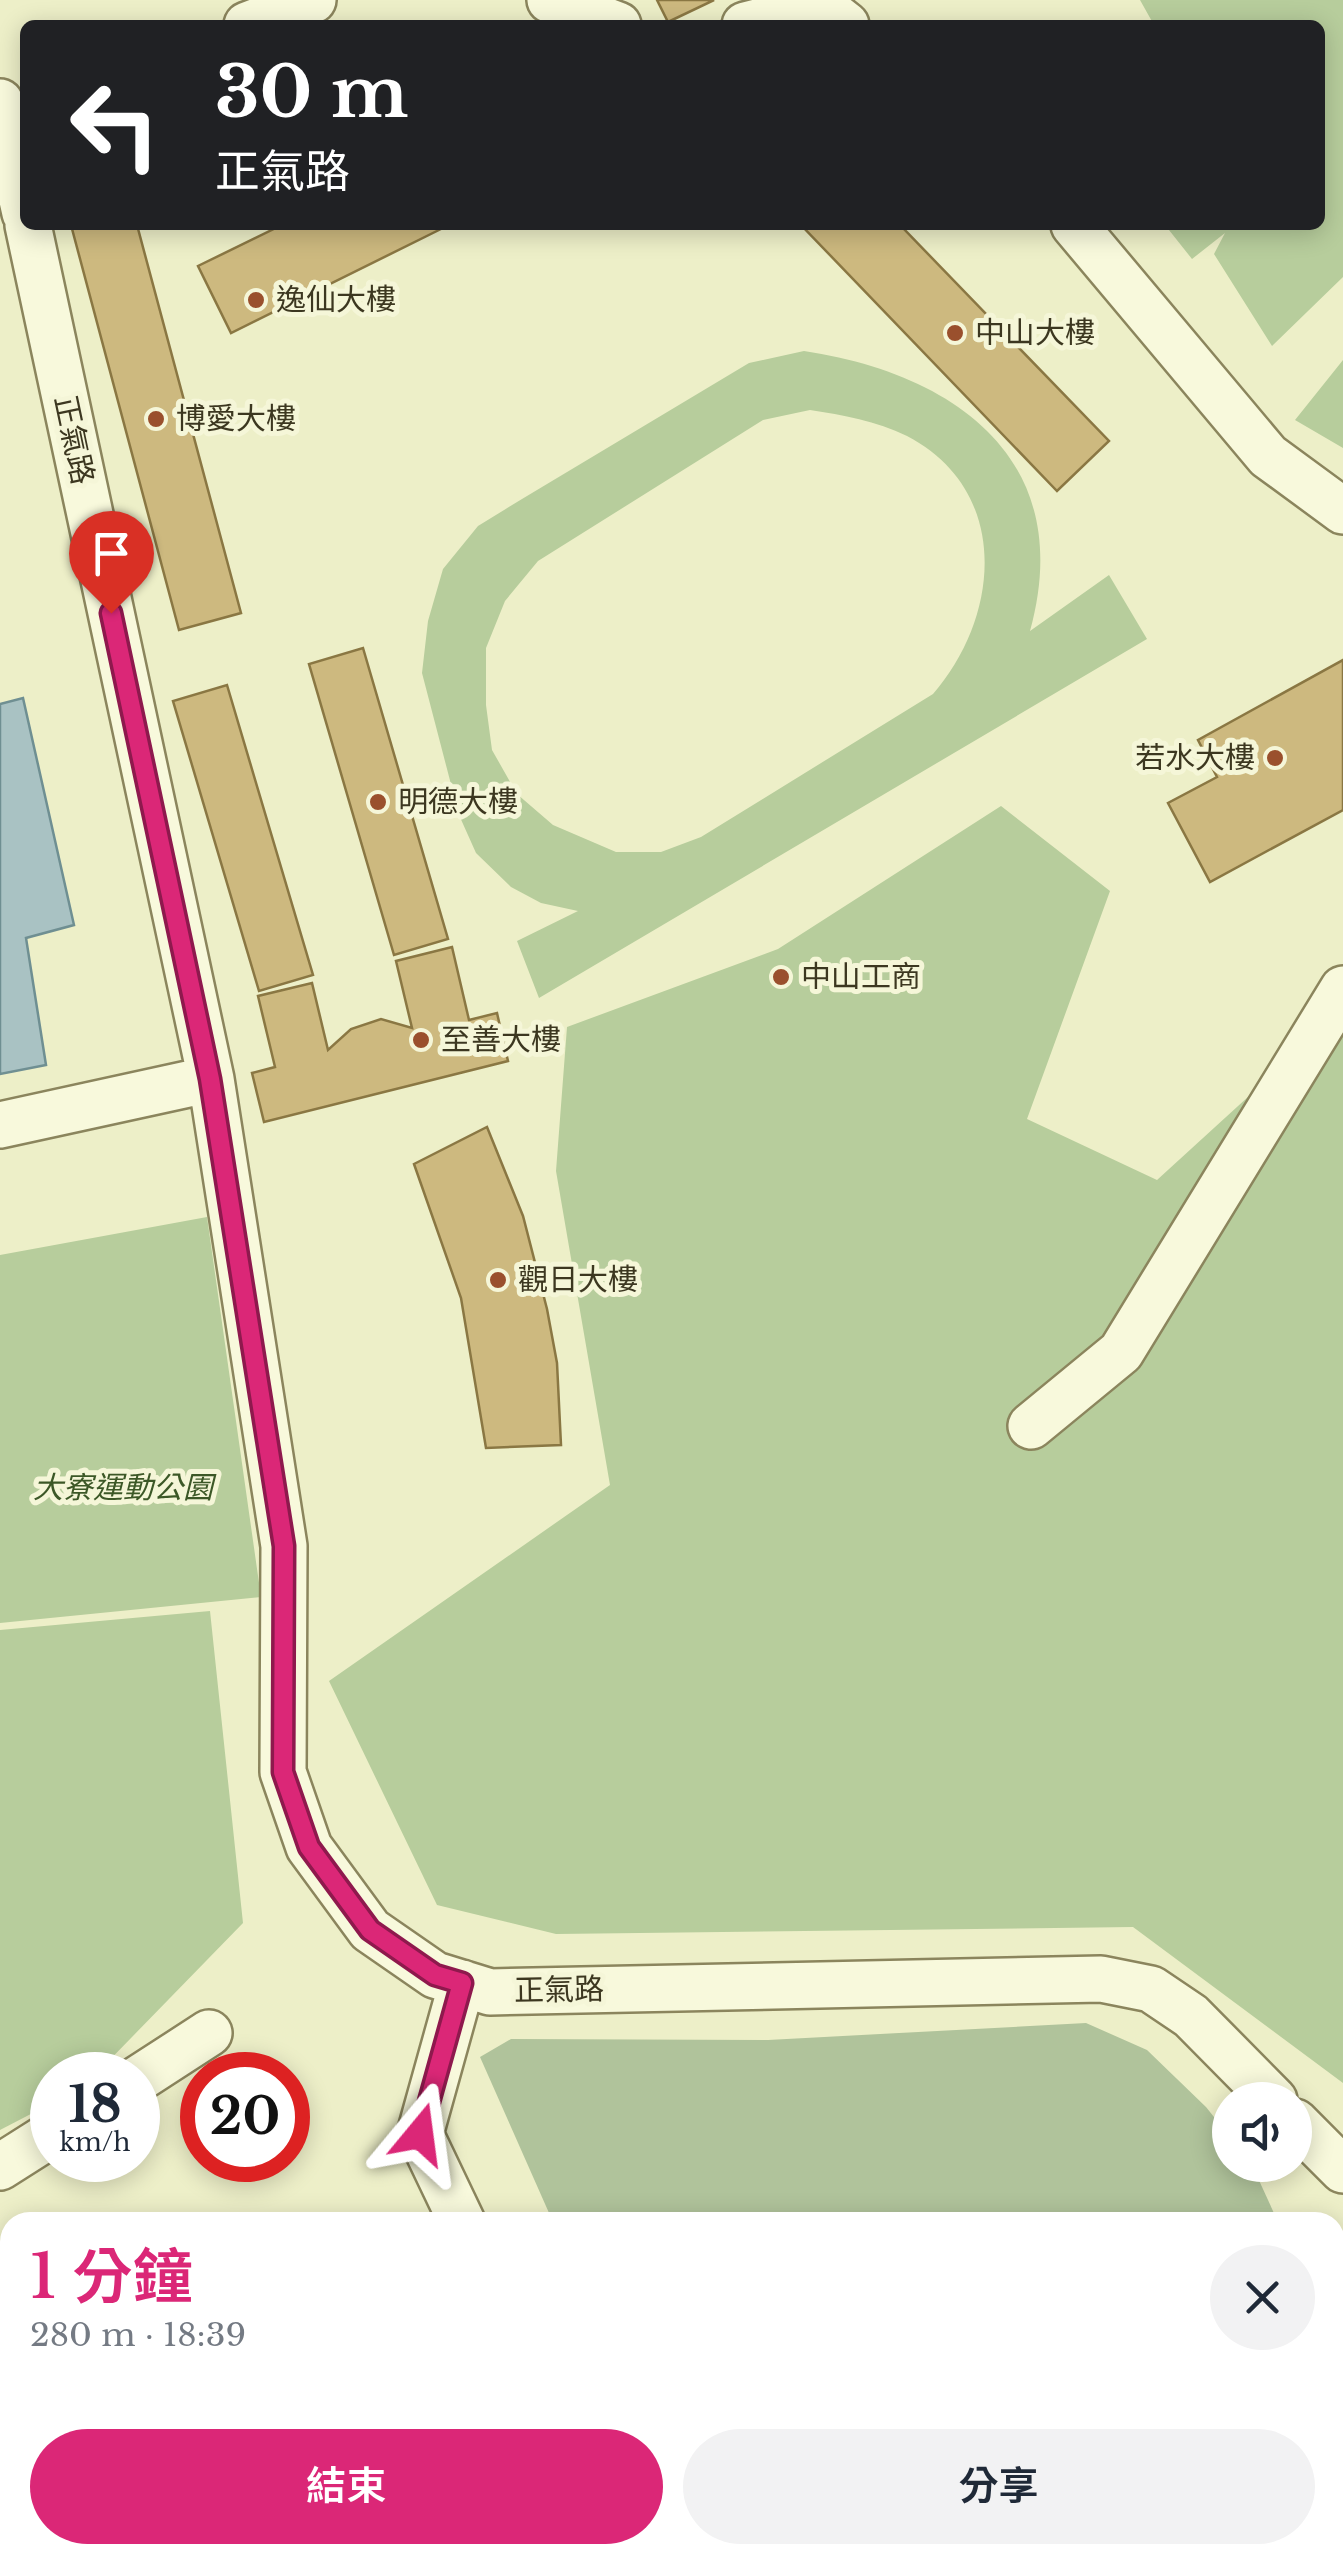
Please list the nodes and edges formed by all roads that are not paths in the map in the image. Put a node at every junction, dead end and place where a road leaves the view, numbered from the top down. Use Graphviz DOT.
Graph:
graph roads {
  1 [pos="314,0"];
  2 [pos="550,0"];
  3 [pos="260,20"];
  4 [pos="604,20"];
  5 [pos="765,20"];
  6 [pos="840,20"];
  7 [pos="10,109"];
  8 [pos="20,178"];
  9 [pos="29,230"];
  10 [pos="1078,230"];
  11 [pos="1343,511"];
  12 [pos="1343,989"];
  13 [pos="210,1079"];
  14 [pos="0,1125"];
  15 [pos="1031,1426"];
  16 [pos="462,1983"];
  17 [pos="209,2033"];
  18 [pos="160,2065"];
  19 [pos="1256,2082"];
  20 [pos="1312,2139"];
  21 [pos="30,2148"];
  22 [pos="0,2167"];
  23 [pos="1343,2170"];
  24 [pos="457,2212"];
  1 -- 3 [label="street"];
  2 -- 4 [label="street"];
  5 -- 6 [label="street"];
  7 -- 8 [label="street"];
  9 -- 13 [label="street, 正氣路"];
  10 -- 11 [label="street"];
  12 -- 15 [label="street"];
  13 -- 14 [label="street"];
  13 -- 16 [label="street, 正氣路"];
  16 -- 19 [label="street, 正氣路"];
  16 -- 24 [label="street"];
  17 -- 18 [label="street"];
  20 -- 23 [label="street"];
  21 -- 22 [label="street"];
}
